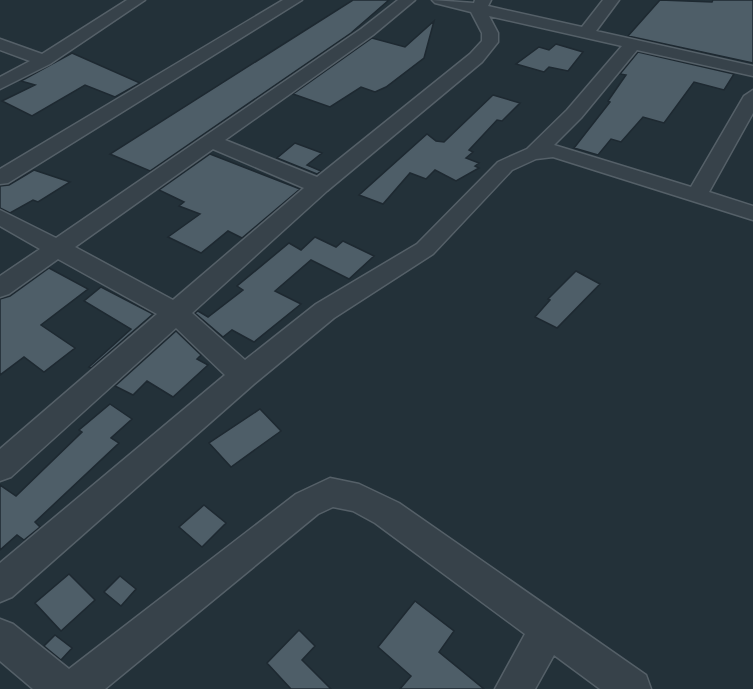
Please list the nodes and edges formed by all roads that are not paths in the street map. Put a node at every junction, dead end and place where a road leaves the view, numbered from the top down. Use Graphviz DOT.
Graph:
graph roads {
  1 [pos="137,0"];
  2 [pos="294,0"];
  3 [pos="407,0"];
  4 [pos="440,0"];
  5 [pos="611,0"];
  6 [pos="480,5"];
  7 [pos="586,33"];
  8 [pos="0,44"];
  9 [pos="633,44"];
  10 [pos="44,60"];
  11 [pos="753,70"];
  12 [pos="0,84"];
  13 [pos="753,96"];
  14 [pos="210,141"];
  15 [pos="536,151"];
  16 [pos="0,178"];
  17 [pos="319,186"];
  18 [pos="697,195"];
  19 [pos="753,213"];
  20 [pos="0,217"];
  21 [pos="57,250"];
  22 [pos="0,288"];
  23 [pos="176,314"];
  24 [pos="244,376"];
  25 [pos="0,468"];
  26 [pos="0,585"];
  27 [pos="548,629"];
  28 [pos="0,637"];
  29 [pos="59,687"];
  30 [pos="514,689"];
  31 [pos="632,689"];
  1 -- 10 [label="street"];
  2 -- 16 [label="street"];
  3 -- 14 [label="street"];
  4 -- 6 [label="street"];
  5 -- 7 [label="street"];
  6 -- 7 [label="street"];
  6 -- 17 [label="street"];
  7 -- 9 [label="street"];
  8 -- 10 [label="street"];
  9 -- 11 [label="street"];
  9 -- 15 [label="street"];
  10 -- 12 [label="street"];
  13 -- 18 [label="street"];
  14 -- 17 [label="street"];
  14 -- 21 [label="street"];
  15 -- 18 [label="street"];
  15 -- 24 [label="street"];
  17 -- 23 [label="street"];
  18 -- 19 [label="street"];
  20 -- 21 [label="street"];
  21 -- 22 [label="street"];
  21 -- 23 [label="street"];
  23 -- 24 [label="street"];
  23 -- 25 [label="street"];
  24 -- 26 [label="street"];
  27 -- 29 [label="street"];
  27 -- 30 [label="street"];
  27 -- 31 [label="street"];
  28 -- 29 [label="street"];
}
